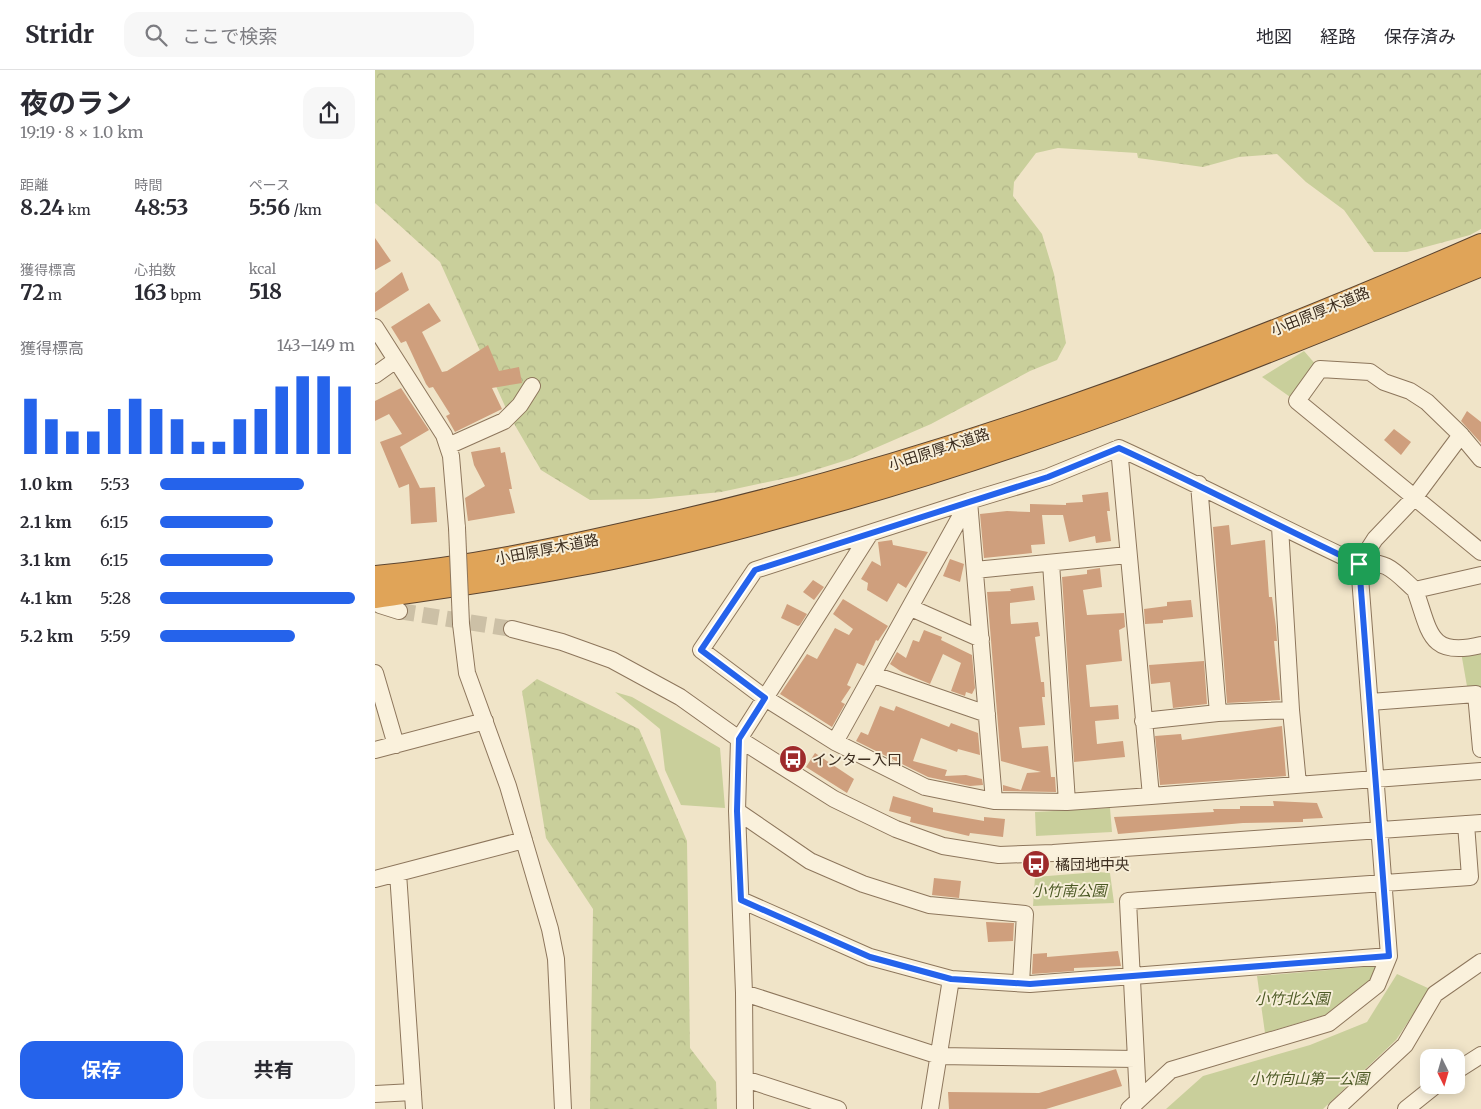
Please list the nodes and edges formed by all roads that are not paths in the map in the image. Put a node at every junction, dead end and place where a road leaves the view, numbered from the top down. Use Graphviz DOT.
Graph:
graph roads {
  1 [pos="1481,245"];
  2 [pos="1481,265"];
  3 [pos="375,327"];
  4 [pos="396,360"];
  5 [pos="375,375"];
  6 [pos="532,386"];
  7 [pos="1461,435"];
  8 [pos="448,446"];
  9 [pos="1119,448"];
  10 [pos="1481,459"];
  11 [pos="1199,484"];
  12 [pos="1414,498"];
  13 [pos="969,501"];
  14 [pos="1280,527"];
  15 [pos="869,535"];
  16 [pos="1481,552"];
  17 [pos="1128,555"];
  18 [pos="375,563"];
  19 [pos="1051,563"];
  20 [pos="1359,564"];
  21 [pos="444,568"];
  22 [pos="975,570"];
  23 [pos="1481,575"];
  24 [pos="375,577"];
  25 [pos="1415,590"];
  26 [pos="378,601"];
  27 [pos="911,608"];
  28 [pos="399,611"];
  29 [pos="512,629"];
  30 [pos="981,640"];
  31 [pos="1481,645"];
  32 [pos="375,674"];
  33 [pos="873,675"];
  34 [pos="765,698"];
  35 [pos="1371,702"];
  36 [pos="1291,710"];
  37 [pos="1218,713"];
  38 [pos="987,714"];
  39 [pos="485,721"];
  40 [pos="1143,721"];
  41 [pos="739,739"];
  42 [pos="835,742"];
  43 [pos="396,744"];
  44 [pos="375,750"];
  45 [pos="1481,750"];
  46 [pos="1481,771"];
  47 [pos="1376,778"];
  48 [pos="1298,784"];
  49 [pos="1151,796"];
  50 [pos="994,801"];
  51 [pos="1067,802"];
  52 [pos="737,811"];
  53 [pos="1474,823"];
  54 [pos="1378,830"];
  55 [pos="524,840"];
  56 [pos="398,873"];
  57 [pos="375,879"];
  58 [pos="1383,883"];
  59 [pos="741,900"];
  60 [pos="1389,956"];
  61 [pos="1481,962"];
  62 [pos="1133,975"];
  63 [pos="951,979"];
  64 [pos="1021,983"];
  65 [pos="744,993"];
  66 [pos="1481,1055"];
  67 [pos="939,1056"];
  68 [pos="1137,1059"];
  69 [pos="1465,1065"];
  70 [pos="745,1079"];
  71 [pos="413,1092"];
  72 [pos="375,1094"];
  73 [pos="1425,1094"];
  74 [pos="1133,1105"];
  75 [pos="414,1109"];
  76 [pos="563,1109"];
  77 [pos="745,1109"];
  78 [pos="838,1109"];
  79 [pos="930,1109"];
  80 [pos="1336,1109"];
  81 [pos="1406,1109"];
  1 -- 21 [label="highway, 小田原厚木道路"];
  2 -- 26 [label="highway, 小田原厚木道路"];
  3 -- 4 [label="street"];
  4 -- 5 [label="street"];
  4 -- 8 [label="street"];
  6 -- 8 [label="street"];
  7 -- 10 [label="street"];
  7 -- 12 [label="street"];
  7 -- 12 [label="street"];
  8 -- 39 [label="street, bridge"];
  9 -- 11 [label="street"];
  9 -- 13 [label="street"];
  9 -- 17 [label="street"];
  11 -- 14 [label="street"];
  11 -- 37 [label="street"];
  12 -- 16 [label="street"];
  12 -- 20 [label="street"];
  13 -- 15 [label="street"];
  13 -- 22 [label="street"];
  13 -- 27 [label="street"];
  14 -- 20 [label="street"];
  14 -- 36 [label="street"];
  15 -- 34 [label="street"];
  15 -- 34 [label="street"];
  17 -- 19 [label="street"];
  17 -- 40 [label="street"];
  18 -- 21 [label="highway"];
  19 -- 22 [label="street"];
  19 -- 51 [label="street"];
  20 -- 25 [label="street"];
  20 -- 35 [label="street"];
  21 -- 24 [label="highway, 小田原厚木道路"];
  22 -- 30 [label="street"];
  23 -- 25 [label="street"];
  25 -- 31 [label="street"];
  26 -- 28 [label="street"];
  27 -- 30 [label="street"];
  27 -- 33 [label="street"];
  29 -- 41 [label="street"];
  30 -- 38 [label="street"];
  32 -- 43 [label="street"];
  33 -- 38 [label="street"];
  33 -- 42 [label="street"];
  34 -- 41 [label="street"];
  34 -- 42 [label="street"];
  35 -- 45 [label="street"];
  35 -- 47 [label="street"];
  36 -- 37 [label="street"];
  36 -- 48 [label="street"];
  37 -- 40 [label="street"];
  38 -- 50 [label="street"];
  39 -- 43 [label="street"];
  39 -- 55 [label="street"];
  40 -- 49 [label="street"];
  41 -- 52 [label="street"];
  41 -- 54 [label="street"];
  42 -- 50 [label="street"];
  43 -- 44 [label="street"];
  46 -- 47 [label="street"];
  47 -- 48 [label="street"];
  47 -- 54 [label="street"];
  48 -- 49 [label="street"];
  49 -- 51 [label="street"];
  50 -- 51 [label="street"];
  52 -- 59 [label="street"];
  52 -- 64 [label="street"];
  53 -- 54 [label="street"];
  53 -- 58 [label="street"];
  54 -- 58 [label="street"];
  55 -- 56 [label="street"];
  55 -- 76 [label="street"];
  56 -- 57 [label="street"];
  56 -- 71 [label="street"];
  58 -- 60 [label="street"];
  58 -- 62 [label="street"];
  59 -- 63 [label="street"];
  59 -- 65 [label="street"];
  60 -- 62 [label="street"];
  60 -- 74 [label="street"];
  61 -- 80 [label="street"];
  62 -- 64 [label="street"];
  62 -- 68 [label="street"];
  63 -- 64 [label="street"];
  63 -- 67 [label="street"];
  65 -- 67 [label="street"];
  65 -- 70 [label="street"];
  66 -- 69 [label="street"];
  67 -- 68 [label="street"];
  67 -- 79 [label="street"];
  68 -- 74 [label="street"];
  70 -- 77 [label="street"];
  70 -- 78 [label="street"];
  71 -- 72 [label="street"];
  71 -- 75 [label="street"];
  73 -- 81 [label="street"];
}
